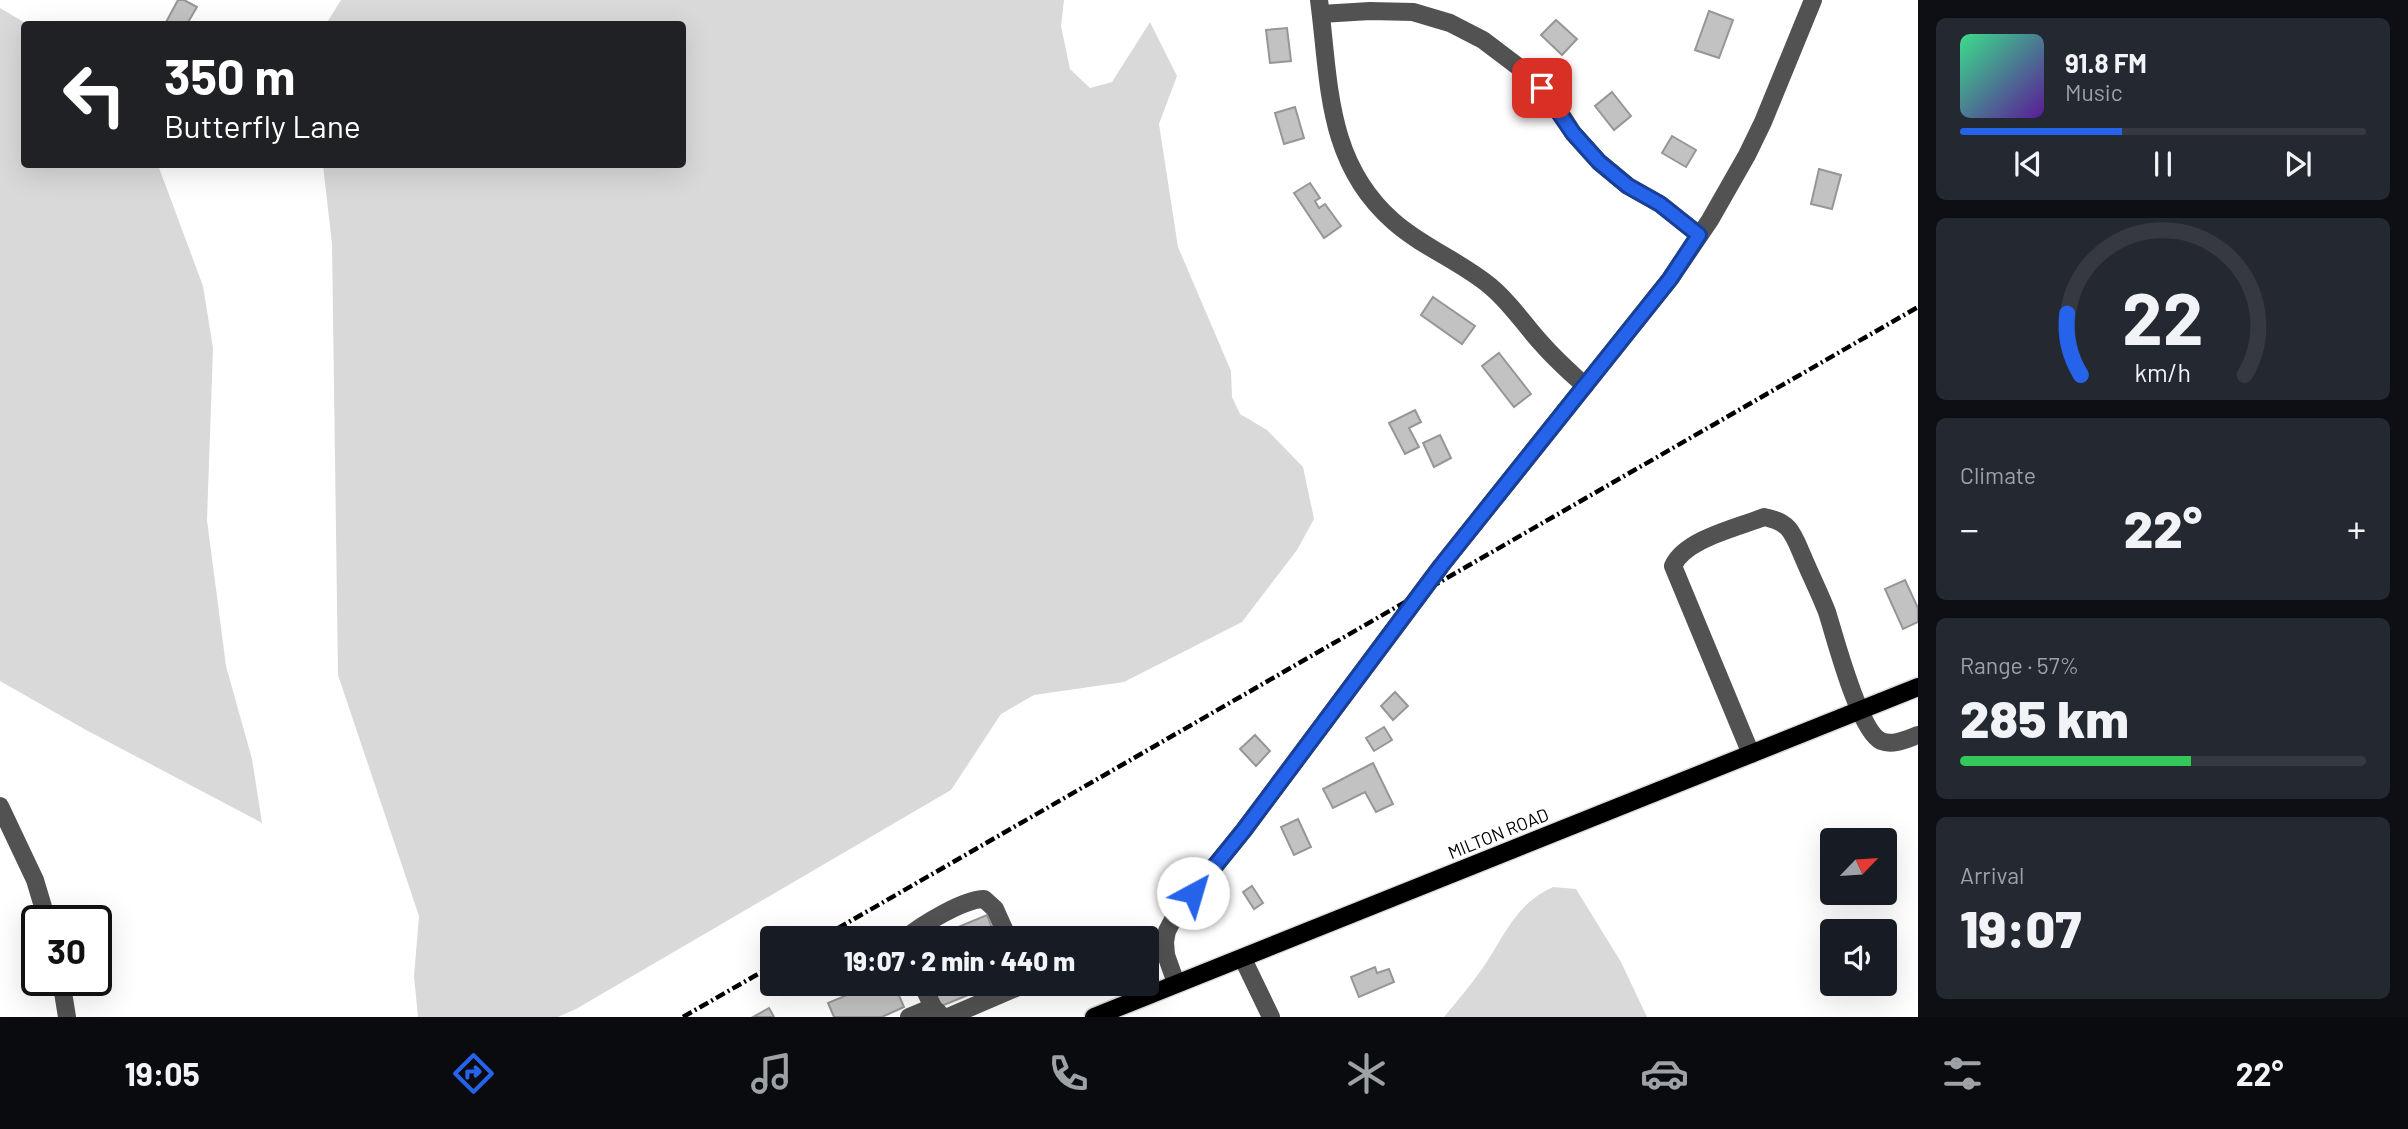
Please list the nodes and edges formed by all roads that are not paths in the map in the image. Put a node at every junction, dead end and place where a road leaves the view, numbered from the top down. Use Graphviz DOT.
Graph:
graph roads {
  1 [pos="1813,0"];
  2 [pos="1320,7"];
  3 [pos="1699,235"];
  4 [pos="1585,386"];
  5 [pos="1918,687"];
  6 [pos="1860,710"];
  7 [pos="1916,741"];
  8 [pos="1751,754"];
  9 [pos="0,806"];
  10 [pos="42,905"];
  11 [pos="924,926"];
  12 [pos="1003,926"];
  13 [pos="1242,958"];
  14 [pos="1176,984"];
  15 [pos="64,996"];
  16 [pos="929,996"];
  17 [pos="997,996"];
  18 [pos="938,1012"];
  19 [pos="67,1017"];
  20 [pos="909,1017"];
  21 [pos="948,1017"];
  22 [pos="1094,1017"];
  23 [pos="1271,1017"];
  1 -- 3 [label="street"];
  2 -- 3 [label="street"];
  2 -- 4 [label="street"];
  3 -- 4 [label="street"];
  4 -- 14 [label="street"];
  5 -- 6 [label="main road, MILTON ROAD"];
  6 -- 7 [label="street"];
  6 -- 8 [label="main road, MILTON ROAD"];
  6 -- 8 [label="street"];
  8 -- 13 [label="main road, MILTON ROAD"];
  9 -- 10 [label="street"];
  11 -- 12 [label="street"];
  13 -- 14 [label="main road, MILTON ROAD"];
  13 -- 23 [label="street"];
  14 -- 22 [label="main road, MILTON ROAD"];
  15 -- 19 [label="street"];
  16 -- 18 [label="street"];
  17 -- 21 [label="street"];
  18 -- 20 [label="street"];
}
